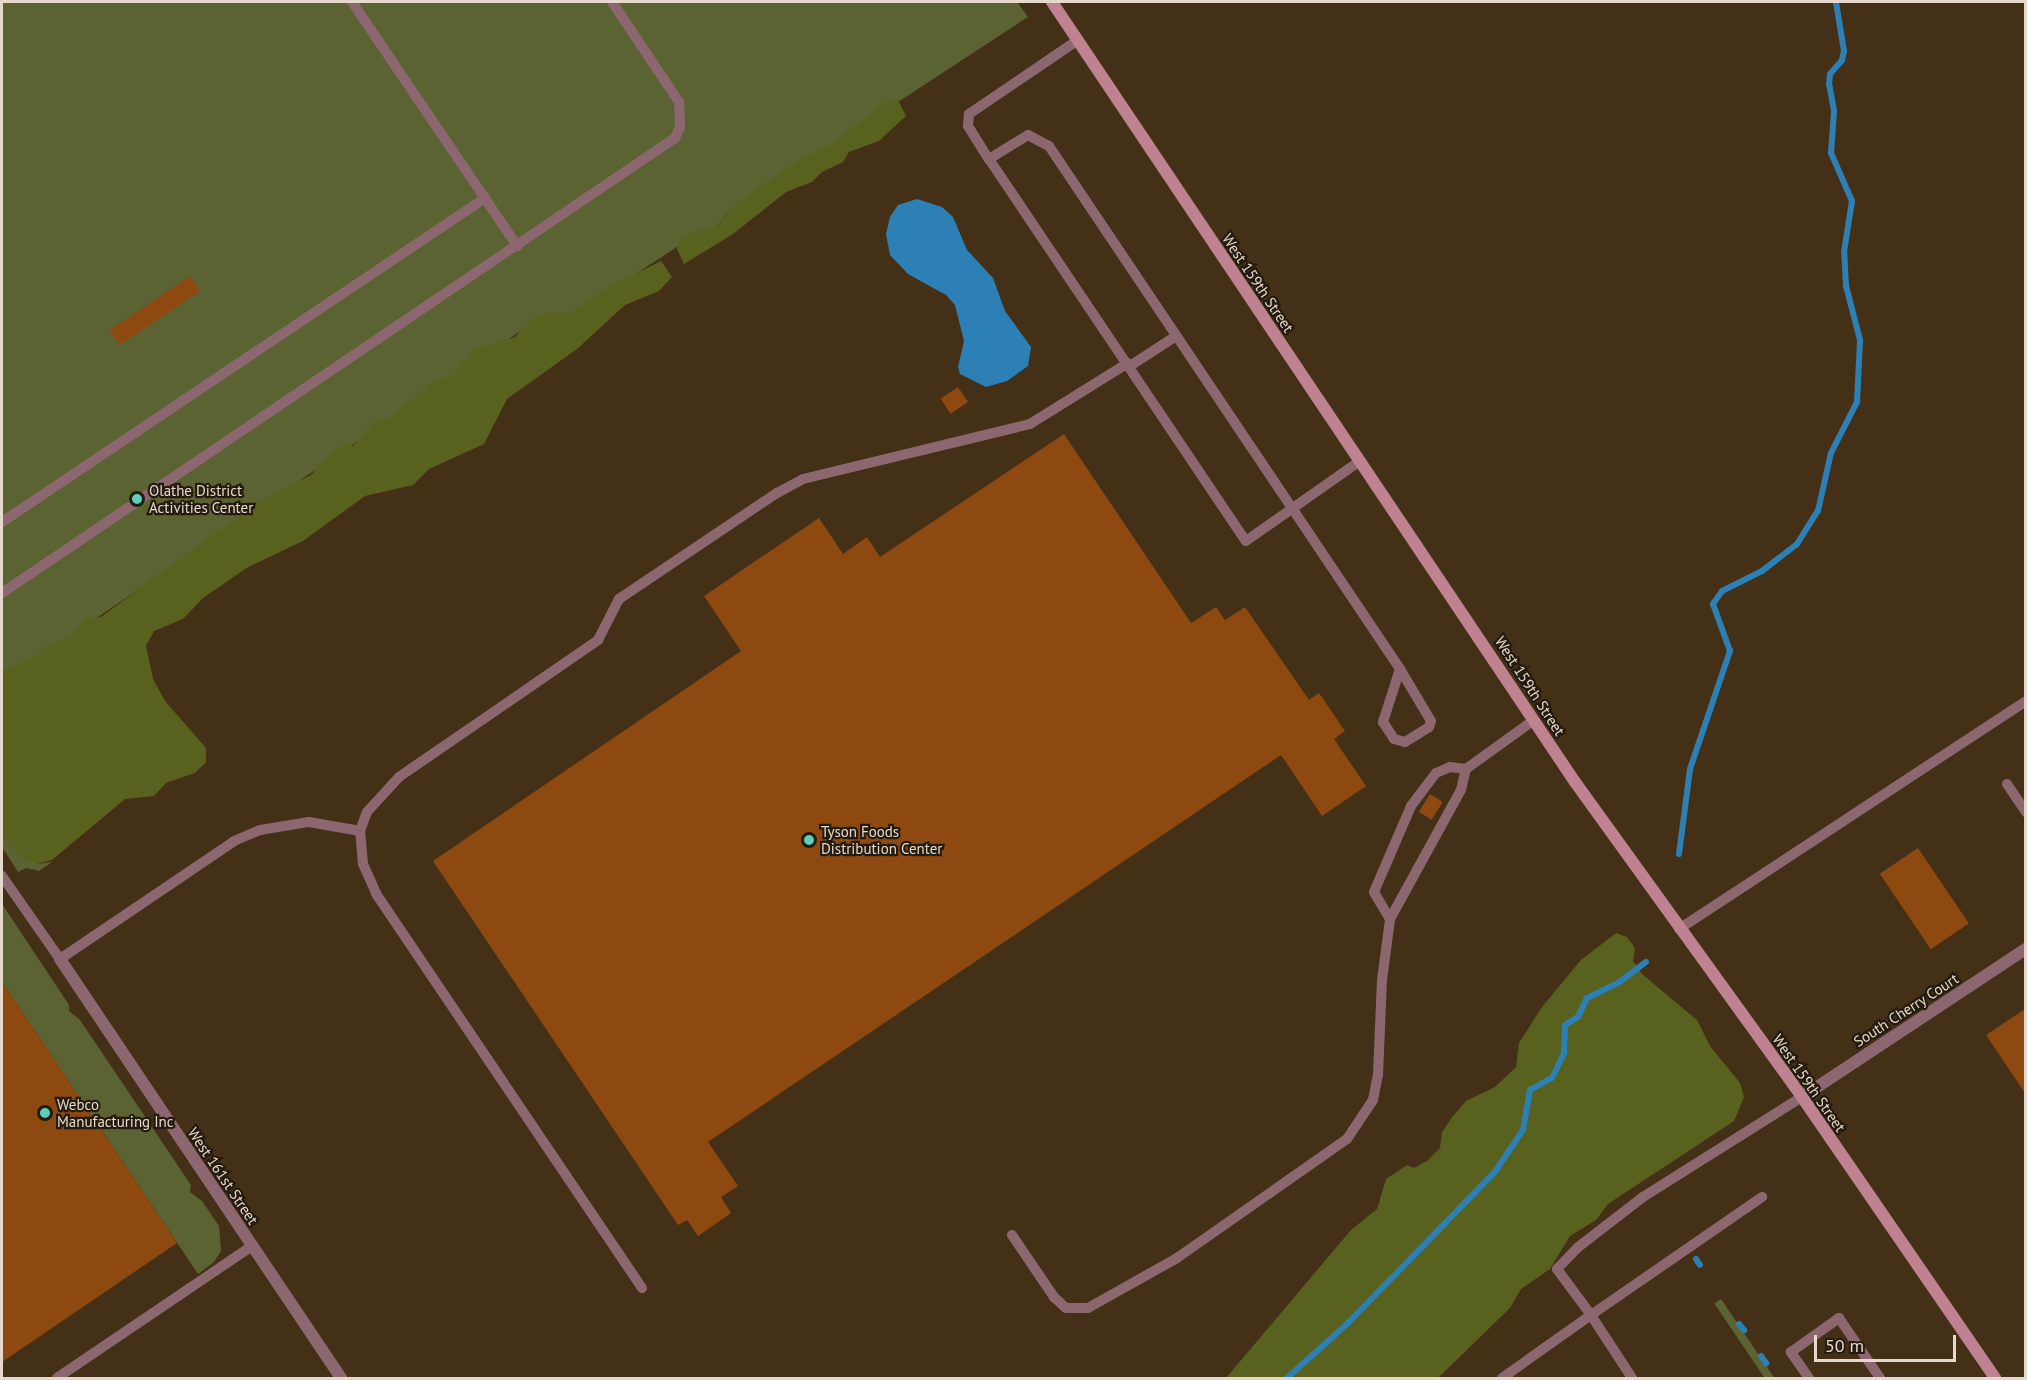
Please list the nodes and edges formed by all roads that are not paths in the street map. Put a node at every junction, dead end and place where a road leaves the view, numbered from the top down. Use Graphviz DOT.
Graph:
graph roads {
  1 [pos="352,2"];
  2 [pos="612,2"];
  3 [pos="1052,2"];
  4 [pos="1078,40"];
  5 [pos="989,159"];
  6 [pos="485,198"];
  7 [pos="517,246"];
  8 [pos="1176,336"];
  9 [pos="1129,364"];
  10 [pos="1360,461"];
  11 [pos="1292,508"];
  12 [pos="2,522"];
  13 [pos="2,592"];
  14 [pos="1400,669"];
  15 [pos="2025,701"];
  16 [pos="1534,720"];
  17 [pos="1466,769"];
  18 [pos="2007,784"];
  19 [pos="2025,812"];
  20 [pos="360,831"];
  21 [pos="2,876"];
  22 [pos="1390,919"];
  23 [pos="1679,929"];
  24 [pos="2025,949"];
  25 [pos="60,959"];
  26 [pos="1802,1096"];
  27 [pos="1762,1197"];
  28 [pos="1012,1235"];
  29 [pos="252,1246"];
  30 [pos="642,1288"];
  31 [pos="1590,1316"];
  32 [pos="57,1378"];
  33 [pos="341,1378"];
  34 [pos="1502,1378"];
  35 [pos="1632,1378"];
  36 [pos="1809,1378"];
  37 [pos="1880,1378"];
  38 [pos="1995,1378"];
  1 -- 6 [label="lane"];
  2 -- 7 [label="lane"];
  3 -- 4 [label="street, West 159th Street"];
  4 -- 5 [label="lane"];
  4 -- 10 [label="street, West 159th Street"];
  5 -- 8 [label="lane"];
  5 -- 9 [label="lane"];
  6 -- 7 [label="lane"];
  6 -- 12 [label="lane"];
  7 -- 13 [label="lane"];
  8 -- 9 [label="lane"];
  8 -- 11 [label="lane"];
  9 -- 11 [label="lane"];
  9 -- 20 [label="lane"];
  10 -- 11 [label="lane"];
  10 -- 16 [label="street, West 159th Street"];
  11 -- 14 [label="lane"];
  14 -- 14 [label="lane"];
  15 -- 23 [label="lane"];
  16 -- 17 [label="lane"];
  16 -- 23 [label="street, West 159th Street"];
  17 -- 22 [label="lane"];
  17 -- 22 [label="lane"];
  18 -- 19 [label="lane"];
  20 -- 25 [label="lane"];
  20 -- 30 [label="lane"];
  21 -- 25 [label="lane"];
  22 -- 28 [label="lane"];
  23 -- 26 [label="street, West 159th Street"];
  24 -- 26 [label="street, South Cherry Court"];
  25 -- 29 [label="street, West 161st Street"];
  26 -- 31 [label="lane"];
  26 -- 38 [label="street, West 159th Street"];
  27 -- 31 [label="lane"];
  29 -- 32 [label="lane"];
  29 -- 33 [label="street, West 161st Street"];
  31 -- 34 [label="lane"];
  31 -- 35 [label="lane"];
  36 -- 37 [label="lane"];
}
